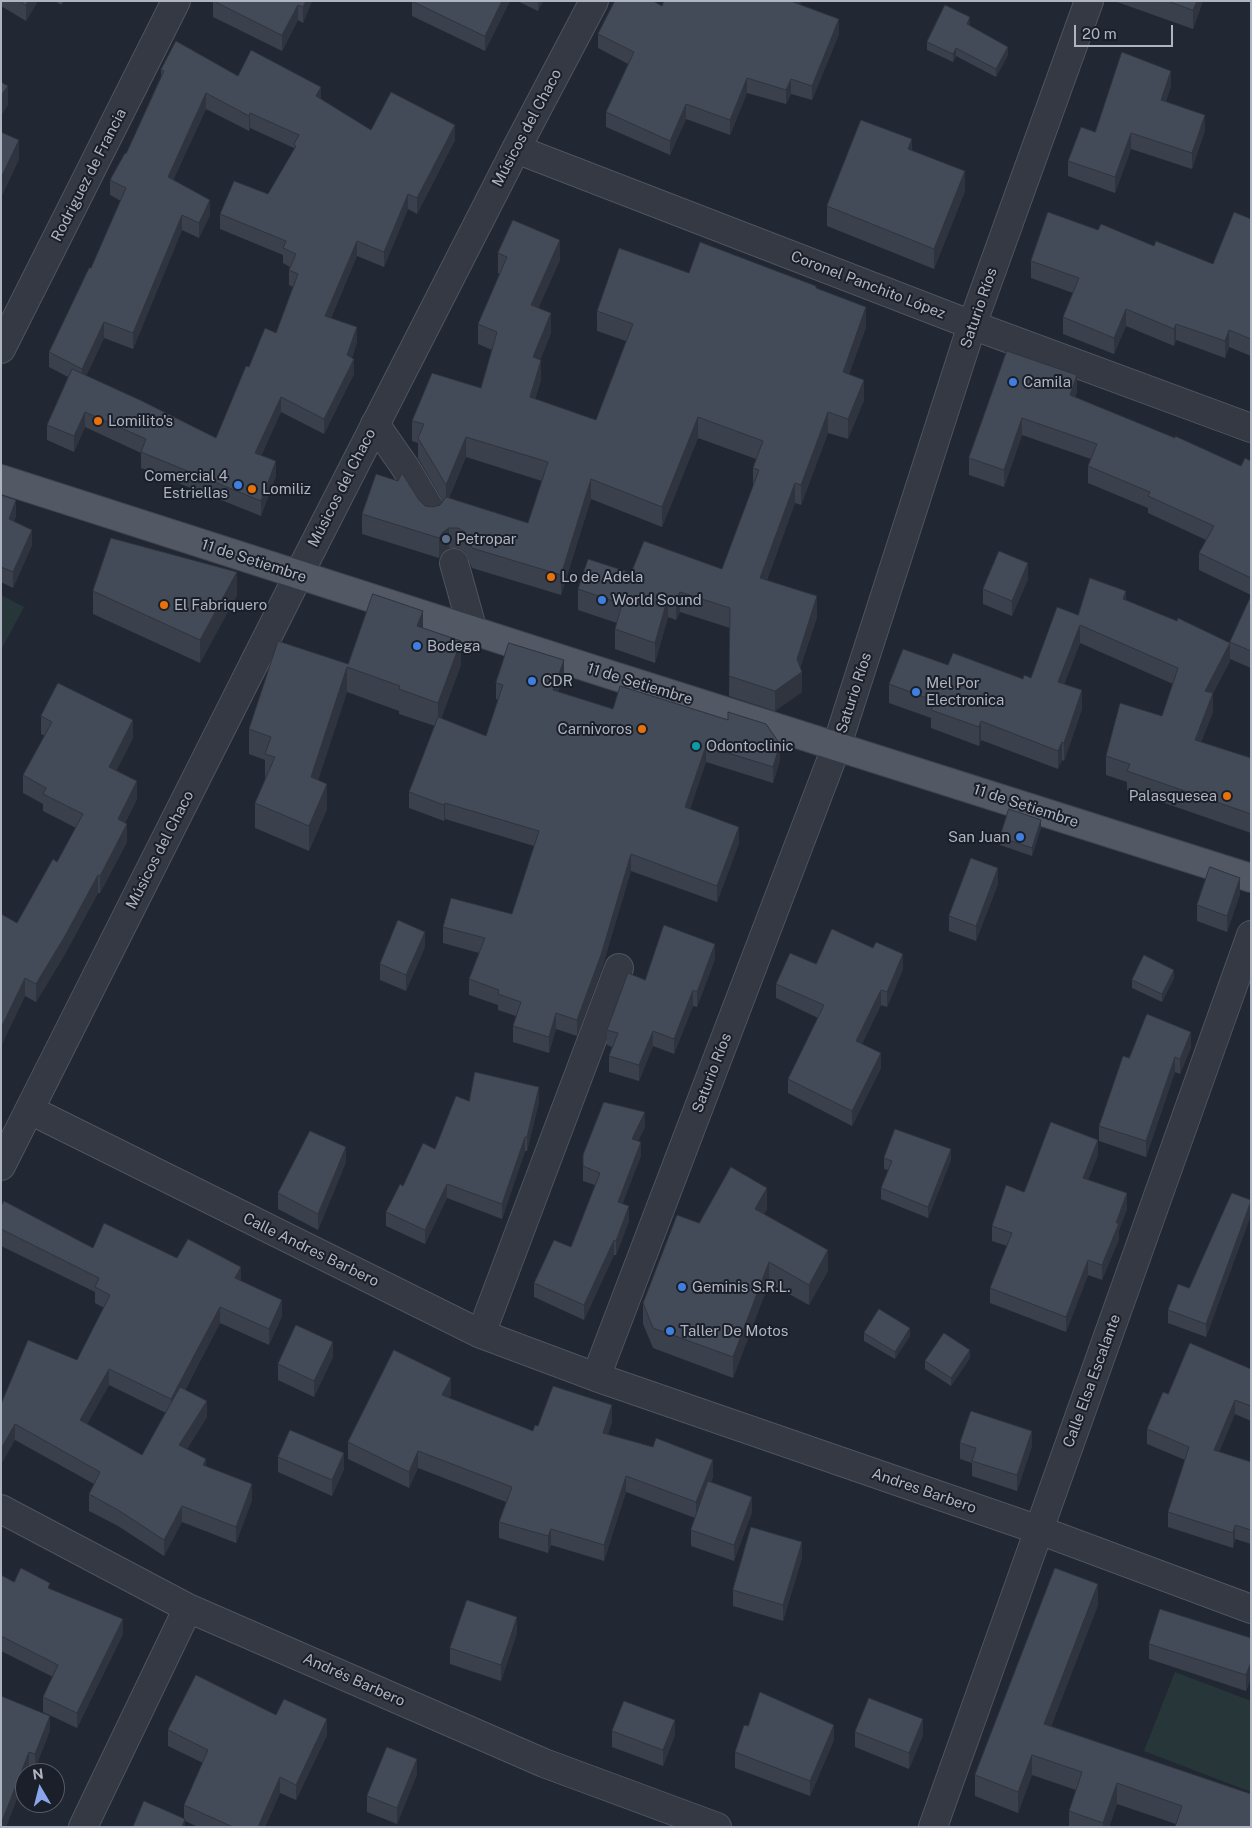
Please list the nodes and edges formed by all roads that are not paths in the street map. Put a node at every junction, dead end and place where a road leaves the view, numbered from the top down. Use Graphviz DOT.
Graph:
graph roads {
  1 [pos="176,1"];
  2 [pos="594,1"];
  3 [pos="1089,1"];
  4 [pos="516,149"];
  5 [pos="972,325"];
  6 [pos="1,349"];
  7 [pos="375,424"];
  8 [pos="1251,428"];
  9 [pos="1,479"];
  10 [pos="432,512"];
  11 [pos="454,563"];
  12 [pos="298,576"];
  13 [pos="473,631"];
  14 [pos="837,746"];
  15 [pos="1251,878"];
  16 [pos="1251,935"];
  17 [pos="619,968"];
  18 [pos="30,1110"];
  19 [pos="1,1166"];
  20 [pos="481,1334"];
  21 [pos="596,1377"];
  22 [pos="1,1509"];
  23 [pos="1039,1530"];
  24 [pos="188,1608"];
  25 [pos="1251,1609"];
  26 [pos="83,1827"];
  27 [pos="717,1827"];
  28 [pos="933,1827"];
  1 -- 6 [label="street, Rodriguez de Francia"];
  2 -- 4 [label="street, Músicos del Chaco"];
  3 -- 5 [label="street, Saturio Ríos"];
  4 -- 5 [label="street, Coronel Panchito López"];
  4 -- 7 [label="street, Músicos del Chaco"];
  5 -- 8 [label="street, Coronel Panchito López"];
  5 -- 14 [label="street, Saturio Ríos"];
  7 -- 10 [label="street"];
  7 -- 12 [label="street, Músicos del Chaco"];
  9 -- 12 [label="main road, 11 de Setiembre"];
  11 -- 13 [label="street"];
  12 -- 13 [label="main road, 11 de Setiembre"];
  12 -- 18 [label="street, Músicos del Chaco"];
  13 -- 14 [label="main road, 11 de Setiembre"];
  14 -- 15 [label="main road, 11 de Setiembre"];
  14 -- 21 [label="street, Saturio Ríos"];
  16 -- 23 [label="street, Calle Elsa Escalante"];
  17 -- 20 [label="street"];
  18 -- 19 [label="street, Músicos del Chaco"];
  18 -- 20 [label="street, Calle Andres Barbero"];
  20 -- 21 [label="street, Calle Andres Barbero"];
  21 -- 23 [label="street, Andres Barbero"];
  22 -- 24 [label="street, Andrés Barbero"];
  23 -- 25 [label="street, Andres Barbero"];
  23 -- 28 [label="street, Calle Elsa Escalante"];
  24 -- 26 [label="street"];
  24 -- 27 [label="street, Andrés Barbero"];
}
